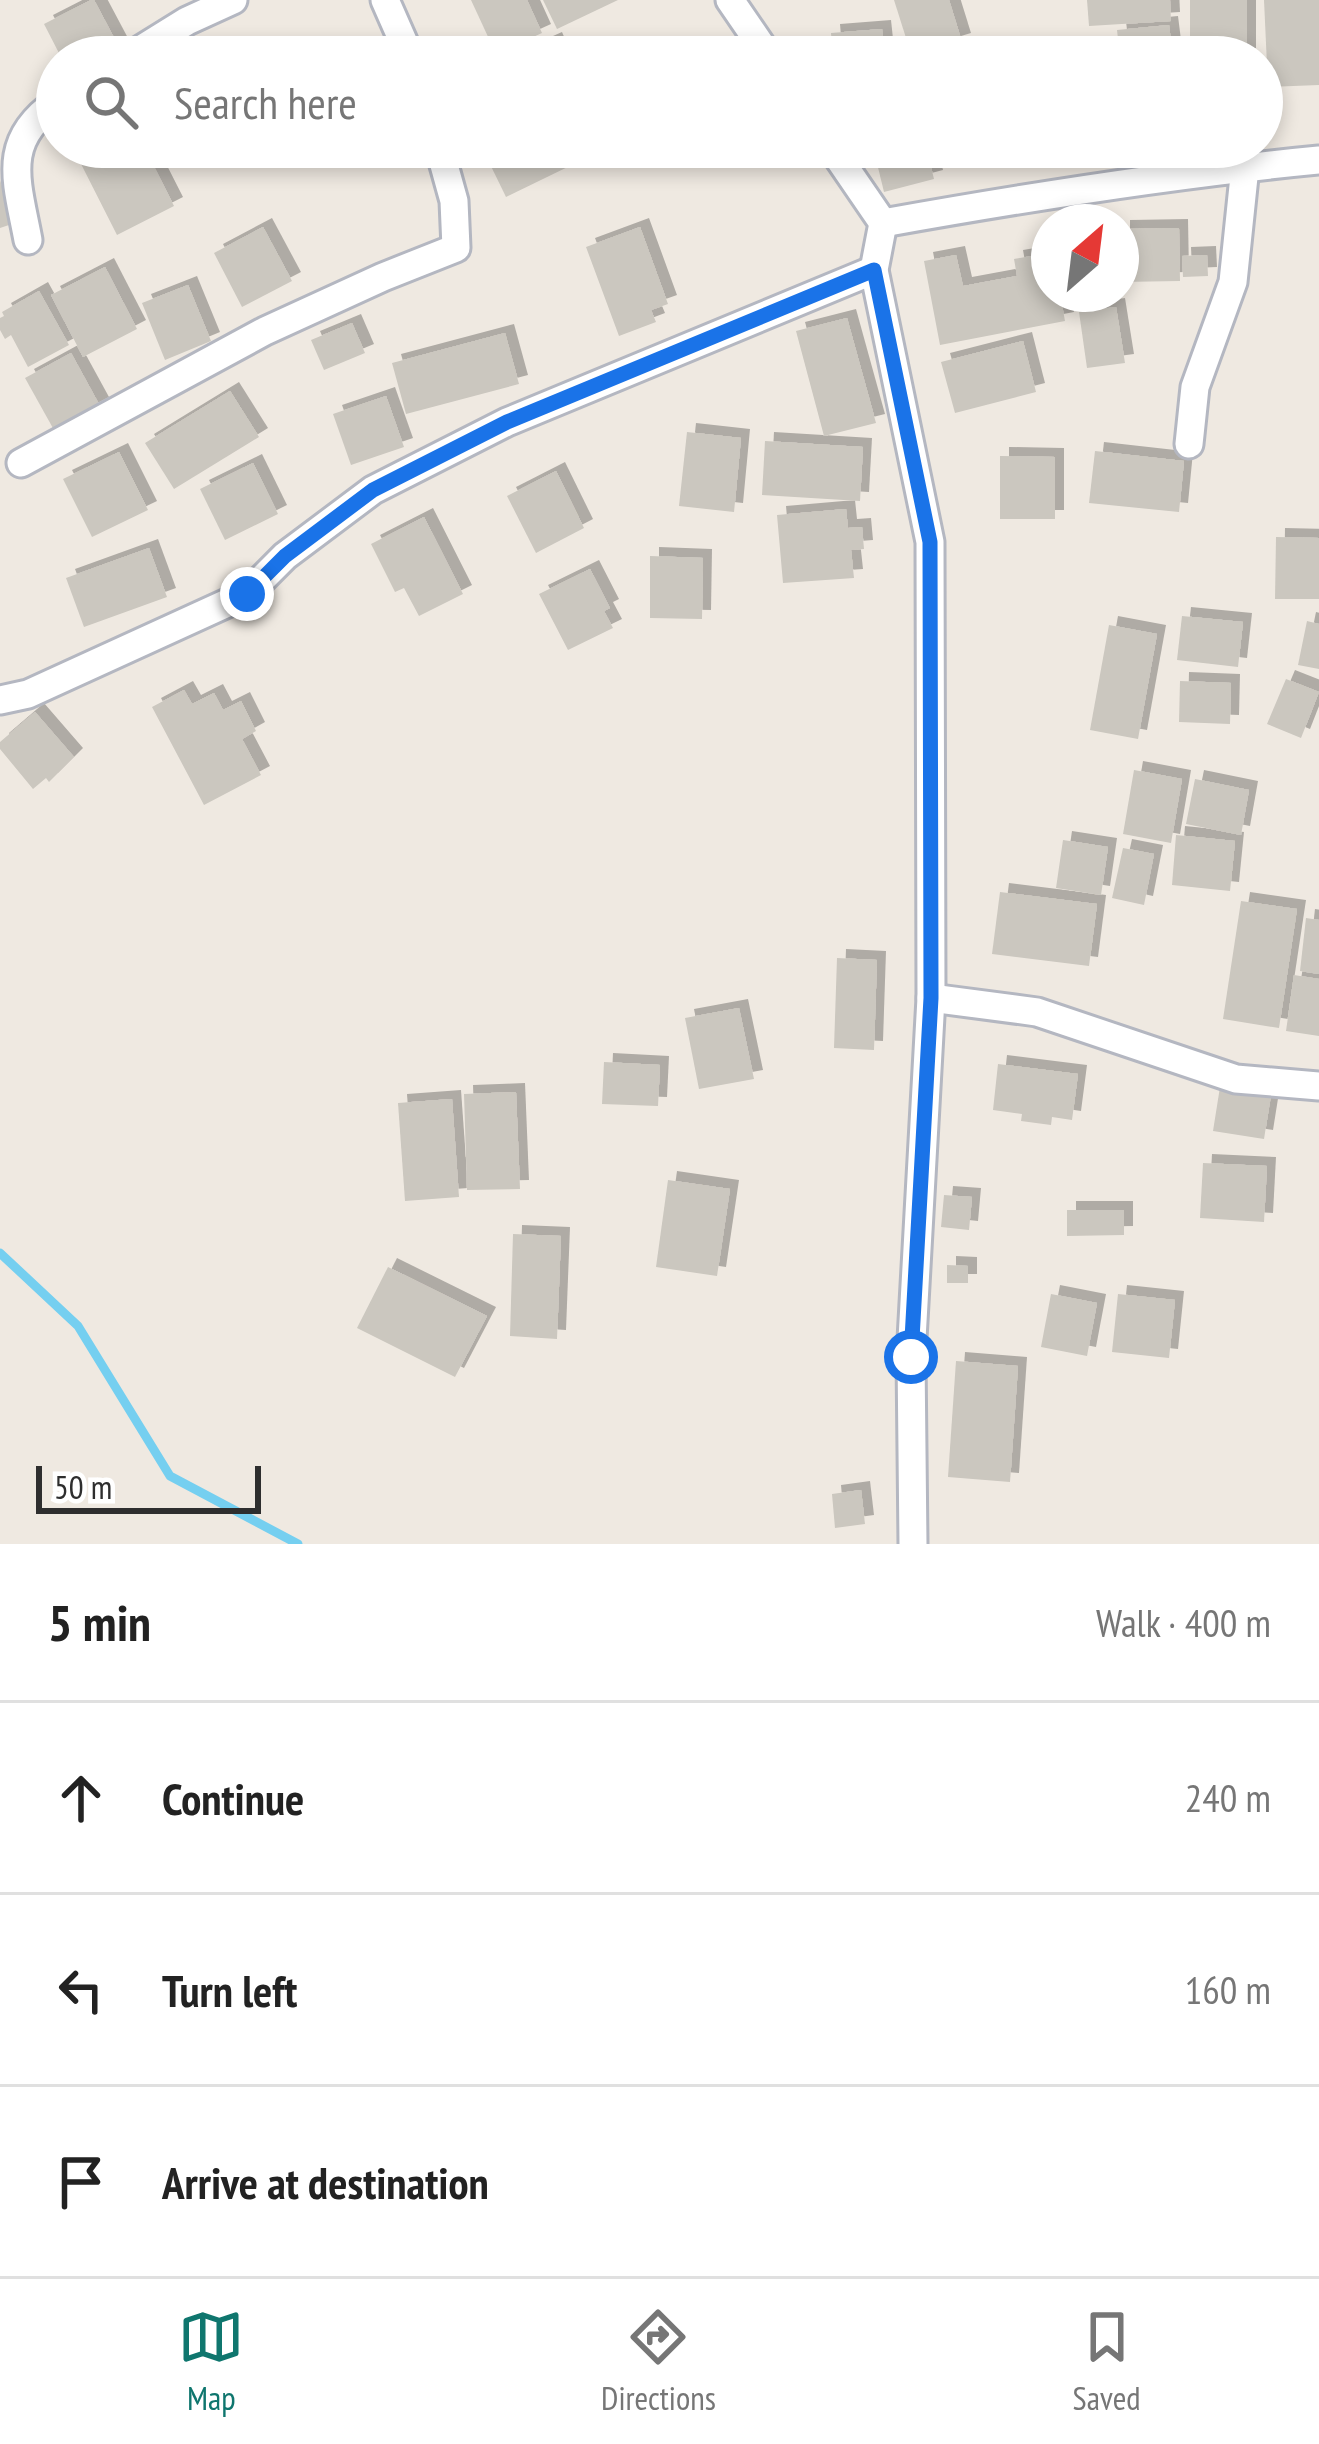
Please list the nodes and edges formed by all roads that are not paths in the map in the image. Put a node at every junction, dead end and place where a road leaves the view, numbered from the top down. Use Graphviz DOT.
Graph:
graph roads {
  1 [pos="232,0"];
  2 [pos="385,0"];
  3 [pos="730,0"];
  4 [pos="163,36"];
  5 [pos="401,36"];
  6 [pos="755,36"];
  7 [pos="36,120"];
  8 [pos="1319,160"];
  9 [pos="1283,163"];
  10 [pos="445,168"];
  11 [pos="845,168"];
  12 [pos="1238,168"];
  13 [pos="1245,168"];
  14 [pos="883,224"];
  15 [pos="28,241"];
  16 [pos="874,270"];
  17 [pos="1189,443"];
  18 [pos="21,463"];
  19 [pos="0,700"];
  20 [pos="931,998"];
  21 [pos="1319,1086"];
  22 [pos="913,1544"];
  1 -- 4 [label="street"];
  2 -- 5 [label="street"];
  3 -- 6 [label="street"];
  7 -- 15 [label="street"];
  8 -- 9 [label="street"];
  10 -- 18 [label="street"];
  11 -- 14 [label="street"];
  12 -- 14 [label="street"];
  13 -- 17 [label="street"];
  14 -- 16 [label="street"];
  16 -- 19 [label="street"];
  16 -- 20 [label="street"];
  20 -- 21 [label="street"];
  20 -- 22 [label="street"];
}
